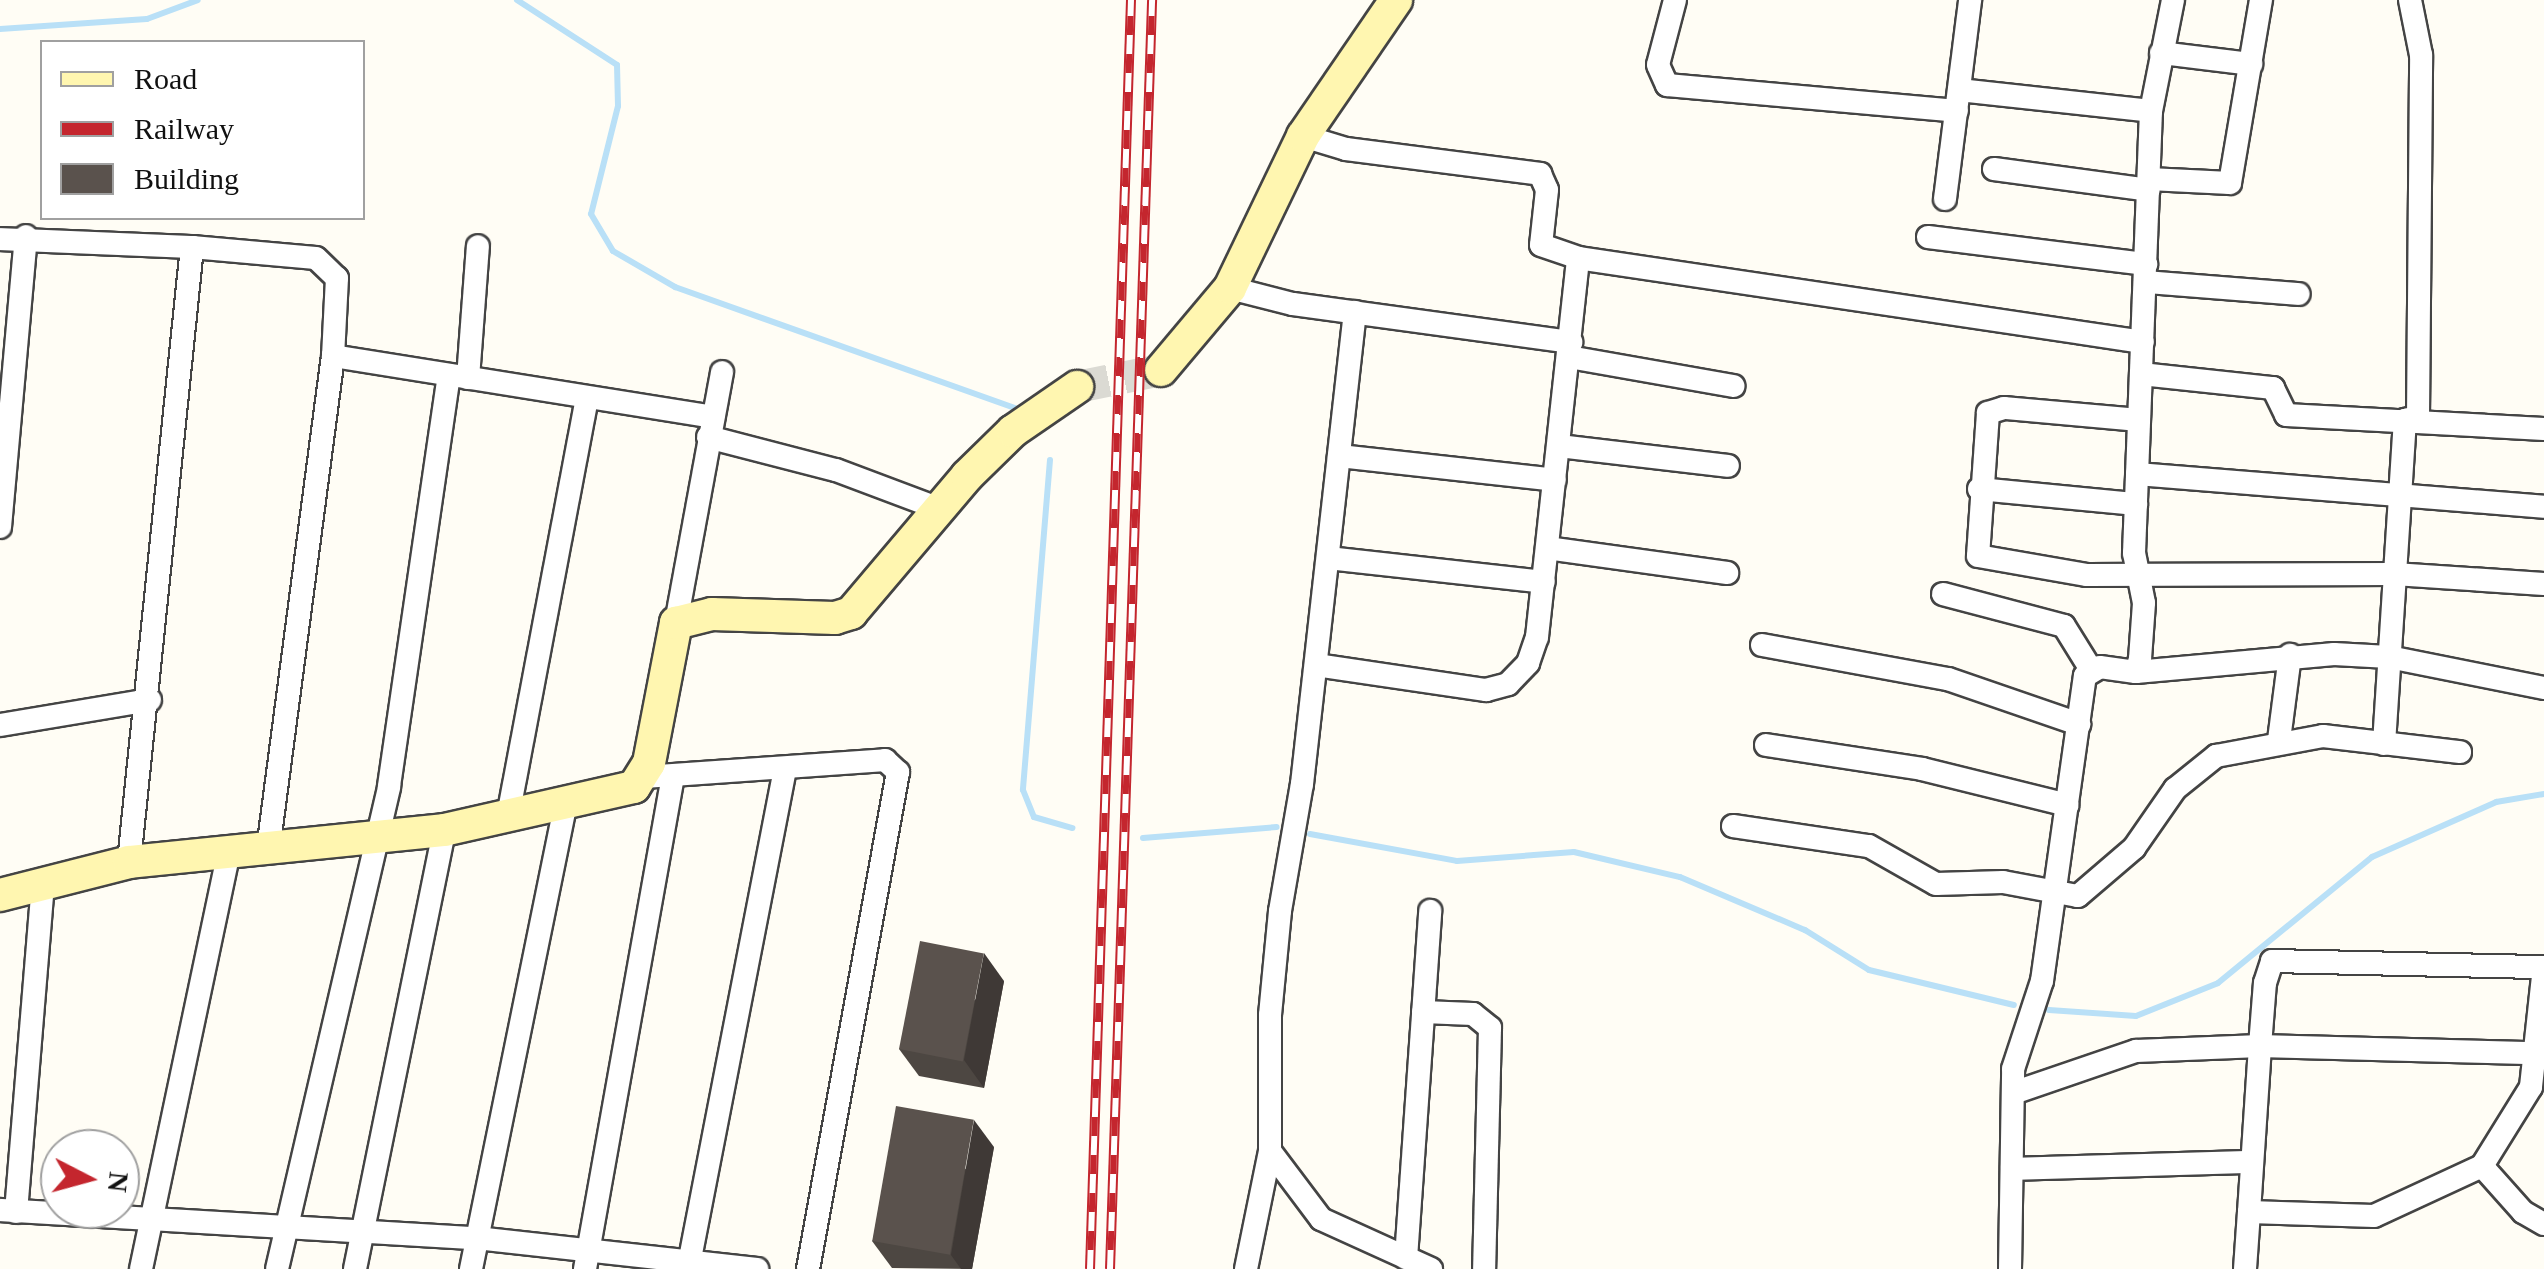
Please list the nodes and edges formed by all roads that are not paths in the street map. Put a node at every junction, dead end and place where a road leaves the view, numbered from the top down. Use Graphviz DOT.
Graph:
graph roads {
  1 [pos="1396,0"];
  2 [pos="1675,0"];
  3 [pos="1958,0"];
  4 [pos="2173,0"];
  5 [pos="2261,0"];
  6 [pos="2410,0"];
  7 [pos="1970,1"];
  8 [pos="2162,53"];
  9 [pos="2251,64"];
  10 [pos="1958,100"];
  11 [pos="2151,111"];
  12 [pos="1304,136"];
  13 [pos="1994,169"];
  14 [pos="2148,185"];
  15 [pos="1945,199"];
  16 [pos="26,236"];
  17 [pos="1928,237"];
  18 [pos="0,239"];
  19 [pos="192,246"];
  20 [pos="478,246"];
  21 [pos="1578,258"];
  22 [pos="2146,273"];
  23 [pos="1230,288"];
  24 [pos="2299,294"];
  25 [pos="1355,312"];
  26 [pos="2143,342"];
  27 [pos="1570,349"];
  28 [pos="333,356"];
  29 [pos="1161,370"];
  30 [pos="722,372"];
  31 [pos="2141,374"];
  32 [pos="458,376"];
  33 [pos="1732,386"];
  34 [pos="1078,387"];
  35 [pos="587,397"];
  36 [pos="2139,420"];
  37 [pos="2405,420"];
  38 [pos="710,427"];
  39 [pos="2544,429"];
  40 [pos="1559,446"];
  41 [pos="1339,456"];
  42 [pos="1728,466"];
  43 [pos="2137,474"];
  44 [pos="1555,480"];
  45 [pos="1979,489"];
  46 [pos="2399,498"];
  47 [pos="2136,504"];
  48 [pos="2544,507"];
  49 [pos="937,508"];
  50 [pos="0,526"];
  51 [pos="1548,548"];
  52 [pos="1328,558"];
  53 [pos="1727,573"];
  54 [pos="2137,573"];
  55 [pos="2394,574"];
  56 [pos="1544,582"];
  57 [pos="2544,584"];
  58 [pos="1942,594"];
  59 [pos="676,623"];
  60 [pos="1762,645"];
  61 [pos="2290,655"];
  62 [pos="2389,657"];
  63 [pos="1316,665"];
  64 [pos="2090,668"];
  65 [pos="2136,672"];
  66 [pos="2544,688"];
  67 [pos="150,700"];
  68 [pos="0,724"];
  69 [pos="2079,724"];
  70 [pos="2279,740"];
  71 [pos="2384,744"];
  72 [pos="1766,746"];
  73 [pos="2460,752"];
  74 [pos="785,769"];
  75 [pos="659,776"];
  76 [pos="2068,804"];
  77 [pos="565,805"];
  78 [pos="508,816"];
  79 [pos="1733,826"];
  80 [pos="444,830"];
  81 [pos="373,837"];
  82 [pos="268,849"];
  83 [pos="228,853"];
  84 [pos="130,862"];
  85 [pos="42,884"];
  86 [pos="2056,894"];
  87 [pos="0,895"];
  88 [pos="1430,911"];
  89 [pos="1423,1012"];
  90 [pos="2260,1046"];
  91 [pos="2534,1054"];
  92 [pos="2013,1093"];
  93 [pos="1270,1151"];
  94 [pos="2252,1162"];
  95 [pos="2482,1166"];
  96 [pos="2012,1169"];
  97 [pos="8,1211"];
  98 [pos="2249,1212"];
  99 [pos="152,1222"];
  100 [pos="2544,1224"];
  101 [pos="286,1230"];
  102 [pos="363,1235"];
  103 [pos="476,1238"];
  104 [pos="587,1258"];
  105 [pos="1406,1258"];
  106 [pos="689,1264"];
  107 [pos="141,1269"];
  108 [pos="277,1269"];
  109 [pos="355,1269"];
  110 [pos="471,1269"];
  111 [pos="757,1269"];
  112 [pos="808,1269"];
  113 [pos="1246,1269"];
  114 [pos="1431,1269"];
  115 [pos="1484,1269"];
  116 [pos="2010,1269"];
  117 [pos="2245,1269"];
  1 -- 12 [label="street"];
  2 -- 10 [label="street"];
  3 -- 7 [label="street"];
  4 -- 8 [label="street"];
  5 -- 9 [label="street"];
  6 -- 37 [label="street"];
  7 -- 10 [label="street"];
  8 -- 9 [label="street"];
  8 -- 11 [label="street"];
  9 -- 14 [label="street"];
  10 -- 11 [label="street"];
  10 -- 15 [label="street"];
  11 -- 14 [label="street"];
  12 -- 21 [label="street"];
  12 -- 23 [label="street"];
  13 -- 14 [label="street"];
  14 -- 22 [label="street"];
  16 -- 18 [label="street"];
  16 -- 19 [label="street"];
  16 -- 50 [label="street"];
  17 -- 22 [label="street"];
  19 -- 28 [label="street"];
  19 -- 67 [label="street"];
  20 -- 32 [label="street"];
  21 -- 26 [label="street"];
  21 -- 27 [label="street"];
  22 -- 24 [label="street"];
  22 -- 26 [label="street"];
  23 -- 25 [label="street"];
  23 -- 29 [label="street"];
  25 -- 27 [label="street"];
  25 -- 41 [label="street"];
  26 -- 31 [label="street"];
  27 -- 33 [label="street"];
  27 -- 40 [label="street"];
  28 -- 32 [label="street"];
  28 -- 82 [label="street"];
  30 -- 38 [label="street"];
  31 -- 36 [label="street"];
  31 -- 37 [label="street"];
  32 -- 35 [label="street"];
  32 -- 81 [label="street"];
  34 -- 49 [label="street"];
  35 -- 38 [label="street"];
  35 -- 78 [label="street"];
  36 -- 43 [label="street"];
  36 -- 45 [label="street"];
  37 -- 39 [label="street"];
  37 -- 46 [label="street"];
  38 -- 49 [label="street"];
  38 -- 59 [label="street"];
  40 -- 42 [label="street"];
  40 -- 44 [label="street"];
  41 -- 44 [label="street"];
  41 -- 52 [label="street"];
  43 -- 46 [label="street"];
  43 -- 47 [label="street"];
  44 -- 51 [label="street"];
  45 -- 47 [label="street"];
  45 -- 54 [label="street"];
  46 -- 48 [label="street"];
  46 -- 55 [label="street"];
  47 -- 54 [label="street"];
  49 -- 59 [label="street"];
  51 -- 53 [label="street"];
  51 -- 56 [label="street"];
  52 -- 56 [label="street"];
  52 -- 63 [label="street"];
  54 -- 55 [label="street"];
  54 -- 65 [label="street"];
  55 -- 57 [label="street"];
  55 -- 62 [label="street"];
  56 -- 63 [label="street"];
  58 -- 64 [label="street"];
  59 -- 75 [label="street"];
  60 -- 69 [label="street"];
  61 -- 62 [label="street"];
  61 -- 65 [label="street"];
  61 -- 70 [label="street"];
  62 -- 66 [label="street"];
  62 -- 71 [label="street"];
  63 -- 93 [label="street"];
  64 -- 65 [label="street"];
  64 -- 69 [label="street"];
  67 -- 68 [label="street"];
  67 -- 84 [label="street"];
  69 -- 76 [label="street"];
  70 -- 71 [label="street"];
  70 -- 86 [label="street"];
  71 -- 73 [label="street"];
  72 -- 76 [label="street"];
  74 -- 75 [label="street"];
  74 -- 106 [label="street"];
  74 -- 112 [label="street"];
  75 -- 77 [label="street"];
  75 -- 104 [label="street"];
  76 -- 86 [label="street"];
  77 -- 78 [label="street"];
  77 -- 103 [label="street"];
  78 -- 80 [label="street"];
  79 -- 86 [label="street"];
  80 -- 81 [label="street"];
  80 -- 102 [label="street"];
  81 -- 82 [label="street"];
  81 -- 101 [label="street"];
  82 -- 83 [label="street"];
  83 -- 84 [label="street"];
  83 -- 99 [label="street"];
  84 -- 85 [label="street"];
  85 -- 87 [label="street"];
  85 -- 97 [label="street"];
  86 -- 92 [label="street"];
  88 -- 89 [label="street"];
  89 -- 105 [label="street"];
  89 -- 115 [label="street"];
  90 -- 91 [label="street"];
  90 -- 91 [label="street"];
  90 -- 92 [label="street"];
  90 -- 94 [label="street"];
  91 -- 95 [label="street"];
  92 -- 96 [label="street"];
  93 -- 105 [label="street"];
  93 -- 113 [label="street"];
  94 -- 96 [label="street"];
  94 -- 98 [label="street"];
  95 -- 98 [label="street"];
  95 -- 100 [label="street"];
  96 -- 116 [label="street"];
  97 -- 99 [label="street"];
  98 -- 117 [label="street"];
  99 -- 101 [label="street"];
  99 -- 107 [label="street"];
  101 -- 102 [label="street"];
  101 -- 108 [label="street"];
  102 -- 103 [label="street"];
  102 -- 109 [label="street"];
  103 -- 104 [label="street"];
  103 -- 110 [label="street"];
  104 -- 106 [label="street"];
  105 -- 114 [label="street"];
  106 -- 111 [label="street"];
}
